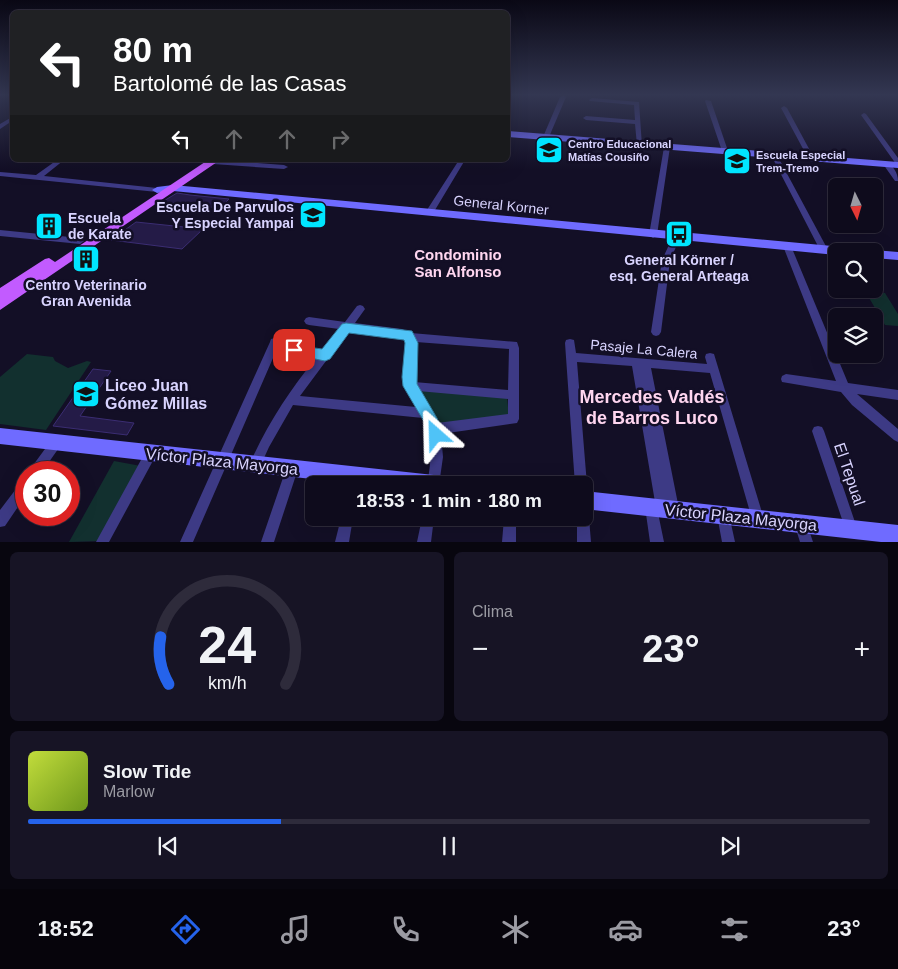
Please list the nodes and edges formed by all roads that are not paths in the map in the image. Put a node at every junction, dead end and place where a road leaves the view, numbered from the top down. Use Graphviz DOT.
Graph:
graph roads {
  1 [pos="554,119"];
  2 [pos="603,119"];
  3 [pos="714,119"];
  4 [pos="790,119"];
  5 [pos="867,119"];
  6 [pos="638,122"];
  7 [pos="510,134"];
  8 [pos="546,137"];
  9 [pos="640,144"];
  10 [pos="667,147"];
  11 [pos="725,151"];
  12 [pos="774,155"];
  13 [pos="811,158"];
  14 [pos="57,162"];
  15 [pos="208,162"];
  16 [pos="209,162"];
  17 [pos="222,162"];
  18 [pos="461,162"];
  19 [pos="886,164"];
  20 [pos="898,164"];
  21 [pos="284,167"];
  22 [pos="0,174"];
  23 [pos="37,178"];
  24 [pos="898,179"];
  25 [pos="174,188"];
  26 [pos="157,190"];
  27 [pos="429,213"];
  28 [pos="0,234"];
  29 [pos="653,235"];
  30 [pos="673,236"];
  31 [pos="80,241"];
  32 [pos="787,246"];
  33 [pos="824,250"];
  34 [pos="828,250"];
  35 [pos="883,255"];
  36 [pos="898,256"];
  37 [pos="0,294"];
  38 [pos="0,305"];
  39 [pos="360,309"];
  40 [pos="309,321"];
  41 [pos="346,328"];
  42 [pos="656,332"];
  43 [pos="410,337"];
  44 [pos="275,342"];
  45 [pos="570,343"];
  46 [pos="294,350"];
  47 [pos="325,355"];
  48 [pos="571,357"];
  49 [pos="710,357"];
  50 [pos="640,363"];
  51 [pos="714,369"];
  52 [pos="786,379"];
  53 [pos="410,386"];
  54 [pos="844,387"];
  55 [pos="513,395"];
  56 [pos="898,395"];
  57 [pos="291,400"];
  58 [pos="426,413"];
  59 [pos="435,429"];
  60 [pos="818,430"];
  61 [pos="0,436"];
  62 [pos="898,436"];
  63 [pos="57,442"];
  64 [pos="151,453"];
  65 [pos="43,461"];
  66 [pos="220,461"];
  67 [pos="255,465"];
  68 [pos="292,469"];
  69 [pos="333,476"];
  70 [pos="437,476"];
  71 [pos="580,476"];
  72 [pos="15,500"];
  73 [pos="593,501"];
  74 [pos="662,508"];
  75 [pos="723,515"];
  76 [pos="758,519"];
  77 [pos="0,520"];
  78 [pos="800,523"];
  79 [pos="345,526"];
  80 [pos="427,526"];
  81 [pos="509,526"];
  82 [pos="583,526"];
  83 [pos="851,528"];
  84 [pos="898,534"];
  85 [pos="881,537"];
  86 [pos="102,542"];
  87 [pos="186,542"];
  88 [pos="267,542"];
  89 [pos="342,542"];
  90 [pos="424,542"];
  91 [pos="508,542"];
  92 [pos="584,542"];
  93 [pos="657,542"];
  94 [pos="730,542"];
  95 [pos="807,542"];
  1 -- 8 [label="street"];
  2 -- 6 [label="street"];
  3 -- 11 [label="street"];
  4 -- 13 [label="street"];
  5 -- 20 [label="street"];
  6 -- 9 [label="street"];
  7 -- 8 [label="street"];
  8 -- 9 [label="street"];
  9 -- 10 [label="street"];
  10 -- 11 [label="street"];
  10 -- 29 [label="street"];
  11 -- 12 [label="street"];
  12 -- 13 [label="street"];
  12 -- 33 [label="street"];
  13 -- 19 [label="street"];
  14 -- 23 [label="street"];
  15 -- 26 [label="main road"];
  16 -- 25 [label="main road"];
  17 -- 21 [label="street"];
  18 -- 27 [label="street"];
  19 -- 20 [label="street"];
  19 -- 24 [label="street"];
  22 -- 23 [label="street"];
  23 -- 26 [label="street"];
  25 -- 26 [label="street, General Korner"];
  25 -- 27 [label="street, General Korner"];
  25 -- 38 [label="main road"];
  26 -- 31 [label="main road"];
  27 -- 29 [label="street, General Korner"];
  28 -- 31 [label="street"];
  29 -- 30 [label="street, General Korner"];
  30 -- 32 [label="street, General Korner"];
  30 -- 42 [label="street"];
  31 -- 37 [label="main road"];
  32 -- 33 [label="street, General Korner"];
  32 -- 54 [label="street"];
  33 -- 34 [label="street, General Korner"];
  35 -- 36 [label="street"];
  39 -- 41 [label="street"];
  40 -- 41 [label="street"];
  41 -- 43 [label="street"];
  41 -- 47 [label="street"];
  43 -- 53 [label="street"];
  43 -- 55 [label="street"];
  44 -- 66 [label="street"];
  45 -- 48 [label="street"];
  46 -- 47 [label="street"];
  47 -- 57 [label="street"];
  48 -- 50 [label="street, Pasaje La Calera"];
  48 -- 71 [label="street"];
  49 -- 51 [label="street"];
  50 -- 51 [label="street, Pasaje La Calera"];
  50 -- 74 [label="street"];
  51 -- 76 [label="street"];
  52 -- 54 [label="street"];
  53 -- 55 [label="street"];
  53 -- 58 [label="street"];
  54 -- 56 [label="street"];
  54 -- 62 [label="street"];
  55 -- 59 [label="street"];
  57 -- 58 [label="street"];
  57 -- 67 [label="street"];
  58 -- 59 [label="street"];
  59 -- 70 [label="street"];
  60 -- 83 [label="street, El Tepual"];
  61 -- 63 [label="street, Víctor Plaza Mayorga"];
  63 -- 64 [label="street, Víctor Plaza Mayorga"];
  63 -- 65 [label="street"];
  64 -- 66 [label="street, Víctor Plaza Mayorga"];
  64 -- 86 [label="street"];
  66 -- 67 [label="street, Víctor Plaza Mayorga"];
  66 -- 87 [label="street"];
  67 -- 68 [label="street, Víctor Plaza Mayorga"];
  68 -- 69 [label="street, Víctor Plaza Mayorga"];
  68 -- 88 [label="street"];
  72 -- 77 [label="street"];
  73 -- 74 [label="street, Víctor Plaza Mayorga"];
  74 -- 75 [label="street, Víctor Plaza Mayorga"];
  74 -- 93 [label="street"];
  75 -- 76 [label="street, Víctor Plaza Mayorga"];
  75 -- 94 [label="street"];
  76 -- 78 [label="street, Víctor Plaza Mayorga"];
  78 -- 83 [label="street, Víctor Plaza Mayorga"];
  78 -- 95 [label="street"];
  79 -- 89 [label="street"];
  80 -- 90 [label="street"];
  81 -- 91 [label="street"];
  82 -- 92 [label="street"];
  83 -- 85 [label="street, Víctor Plaza Mayorga"];
  84 -- 85 [label="street, Víctor Plaza Mayorga"];
}
